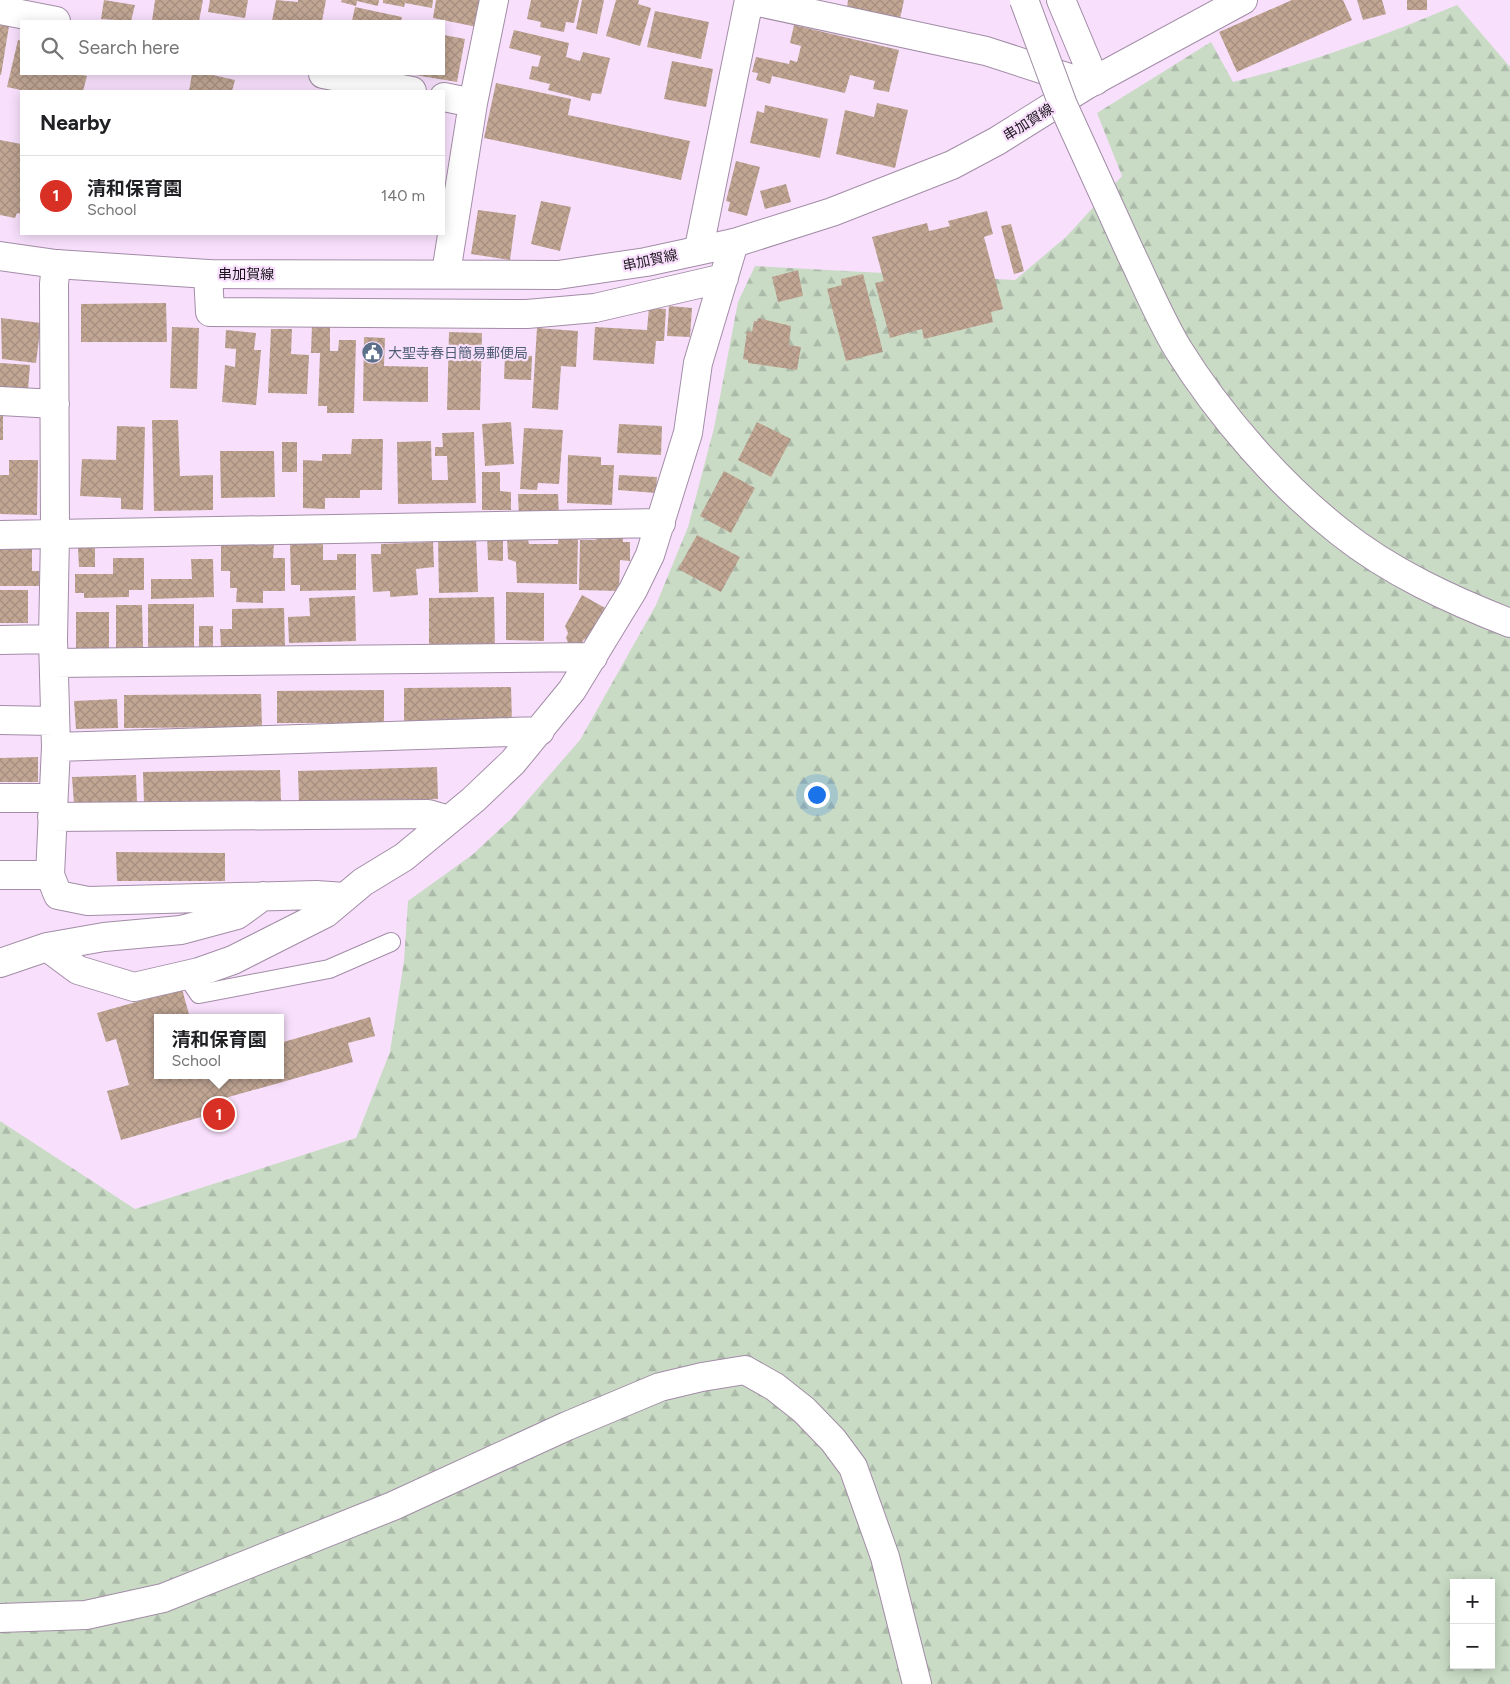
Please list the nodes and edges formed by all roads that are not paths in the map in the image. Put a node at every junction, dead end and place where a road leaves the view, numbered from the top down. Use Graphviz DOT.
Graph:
graph roads {
  1 [pos="494,0"];
  2 [pos="749,0"];
  3 [pos="1024,0"];
  4 [pos="1061,0"];
  5 [pos="1243,0"];
  6 [pos="0,10"];
  7 [pos="51,20"];
  8 [pos="328,75"];
  9 [pos="1091,83"];
  10 [pos="407,90"];
  11 [pos="445,98"];
  12 [pos="473,103"];
  13 [pos="734,242"];
  14 [pos="699,248"];
  15 [pos="0,256"];
  16 [pos="56,264"];
  17 [pos="446,273"];
  18 [pos="208,274"];
  19 [pos="724,278"];
  20 [pos="0,400"];
  21 [pos="55,404"];
  22 [pos="661,523"];
  23 [pos="0,535"];
  24 [pos="55,535"];
  25 [pos="1510,623"];
  26 [pos="0,640"];
  27 [pos="53,651"];
  28 [pos="593,657"];
  29 [pos="0,720"];
  30 [pos="540,731"];
  31 [pos="54,734"];
  32 [pos="0,798"];
  33 [pos="52,807"];
  34 [pos="449,820"];
  35 [pos="0,875"];
  36 [pos="50,875"];
  37 [pos="263,896"];
  38 [pos="345,897"];
  39 [pos="390,942"];
  40 [pos="47,947"];
  41 [pos="0,963"];
  42 [pos="186,975"];
  43 [pos="0,1618"];
  44 [pos="918,1684"];
  1 -- 12 [label="street"];
  2 -- 9 [label="street"];
  2 -- 14 [label="street"];
  3 -- 25 [label="street, bridge"];
  4 -- 9 [label="street"];
  5 -- 9 [label="street, 串加賀線"];
  6 -- 7 [label="street"];
  8 -- 10 [label="street"];
  9 -- 13 [label="street, 串加賀線"];
  11 -- 12 [label="street"];
  12 -- 17 [label="street"];
  13 -- 14 [label="street, 串加賀線"];
  13 -- 19 [label="street"];
  14 -- 17 [label="street, 串加賀線"];
  15 -- 16 [label="street, 串加賀線"];
  16 -- 18 [label="street, 串加賀線"];
  16 -- 21 [label="street"];
  17 -- 18 [label="street, 串加賀線"];
  18 -- 19 [label="street"];
  19 -- 22 [label="street"];
  20 -- 21 [label="street"];
  21 -- 24 [label="street"];
  22 -- 24 [label="street"];
  22 -- 28 [label="street"];
  23 -- 24 [label="street"];
  24 -- 27 [label="street"];
  26 -- 27 [label="street"];
  27 -- 28 [label="street"];
  27 -- 31 [label="street"];
  28 -- 30 [label="street"];
  29 -- 31 [label="street"];
  30 -- 31 [label="street"];
  30 -- 34 [label="street"];
  31 -- 33 [label="street"];
  32 -- 33 [label="street"];
  33 -- 34 [label="street"];
  33 -- 36 [label="street"];
  34 -- 38 [label="street"];
  35 -- 36 [label="street"];
  36 -- 37 [label="street"];
  37 -- 38 [label="street"];
  37 -- 40 [label="street"];
  38 -- 42 [label="street"];
  39 -- 42 [label="lane"];
  40 -- 41 [label="street"];
  40 -- 42 [label="street"];
  43 -- 44 [label="street"];
}
